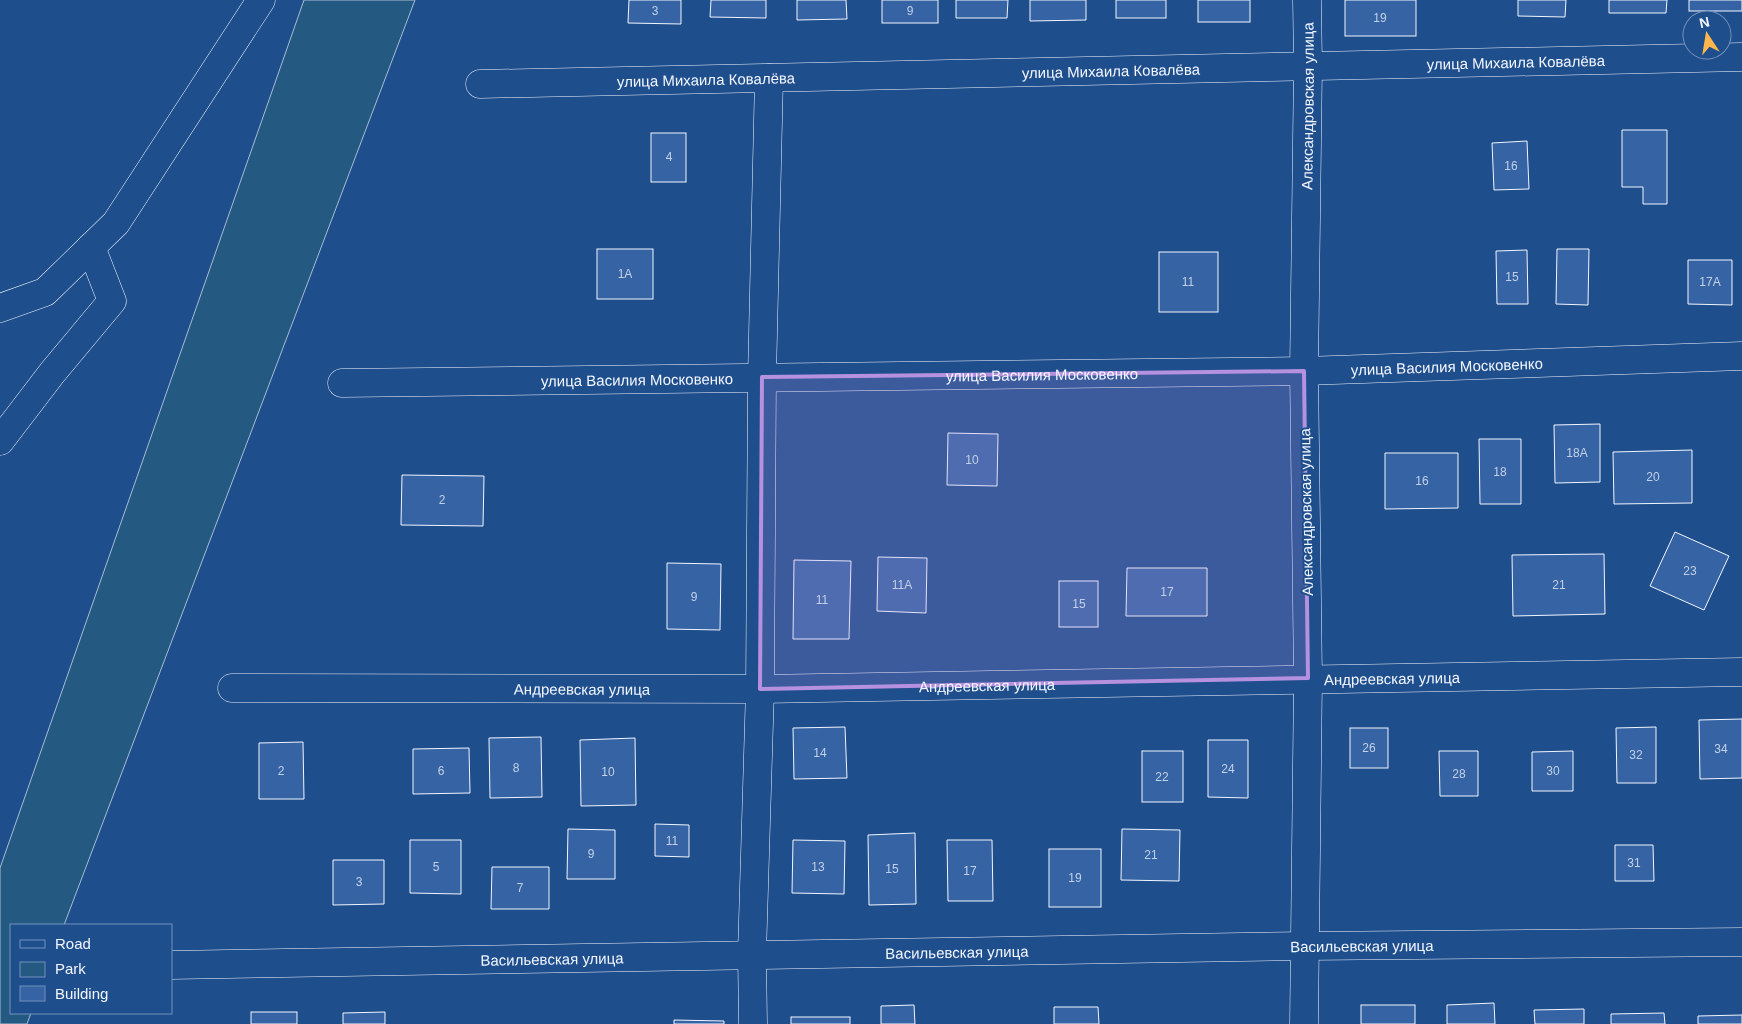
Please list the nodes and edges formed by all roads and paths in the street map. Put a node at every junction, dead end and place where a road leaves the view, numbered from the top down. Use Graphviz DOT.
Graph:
graph roads {
  1 [pos="262,0"];
  2 [pos="1307,0"];
  3 [pos="1742,57"];
  4 [pos="1308,66"];
  5 [pos="769,78"];
  6 [pos="480,84"];
  7 [pos="91,247"];
  8 [pos="0,308"];
  9 [pos="1742,356"];
  10 [pos="1304,371"];
  11 [pos="762,377"];
  12 [pos="342,383"];
  13 [pos="0,441"];
  14 [pos="1742,672"];
  15 [pos="1308,678"];
  16 [pos="232,688"];
  17 [pos="760,689"];
  18 [pos="1742,942"];
  19 [pos="1306,946"];
  20 [pos="752,954"];
  21 [pos="172,965"];
  22 [pos="753,1024"];
  23 [pos="1304,1024"];
  1 -- 7 [label="street"];
  2 -- 4 [label="street, Александровская улица"];
  3 -- 4 [label="street, улица Михаила Ковалёва"];
  4 -- 5 [label="street, улица Михаила Ковалёва"];
  4 -- 10 [label="street, Александровская улица"];
  5 -- 6 [label="street, улица Михаила Ковалёва"];
  5 -- 11 [label="street"];
  7 -- 8 [label="street"];
  7 -- 13 [label="street"];
  9 -- 10 [label="street, улица Василия Московенко"];
  10 -- 11 [label="street, улица Василия Московенко"];
  10 -- 15 [label="street, Александровская улица"];
  11 -- 12 [label="street, улица Василия Московенко"];
  11 -- 17 [label="street"];
  14 -- 15 [label="street, Андреевская улица"];
  15 -- 17 [label="street, Андреевская улица"];
  15 -- 19 [label="street, Александровская улица"];
  16 -- 17 [label="street, Андреевская улица"];
  17 -- 20 [label="street"];
  18 -- 19 [label="street, Васильевская улица"];
  19 -- 20 [label="street, Васильевская улица"];
  19 -- 23 [label="street, Александровская улица"];
  20 -- 21 [label="street, Васильевская улица"];
  20 -- 22 [label="street"];
}
